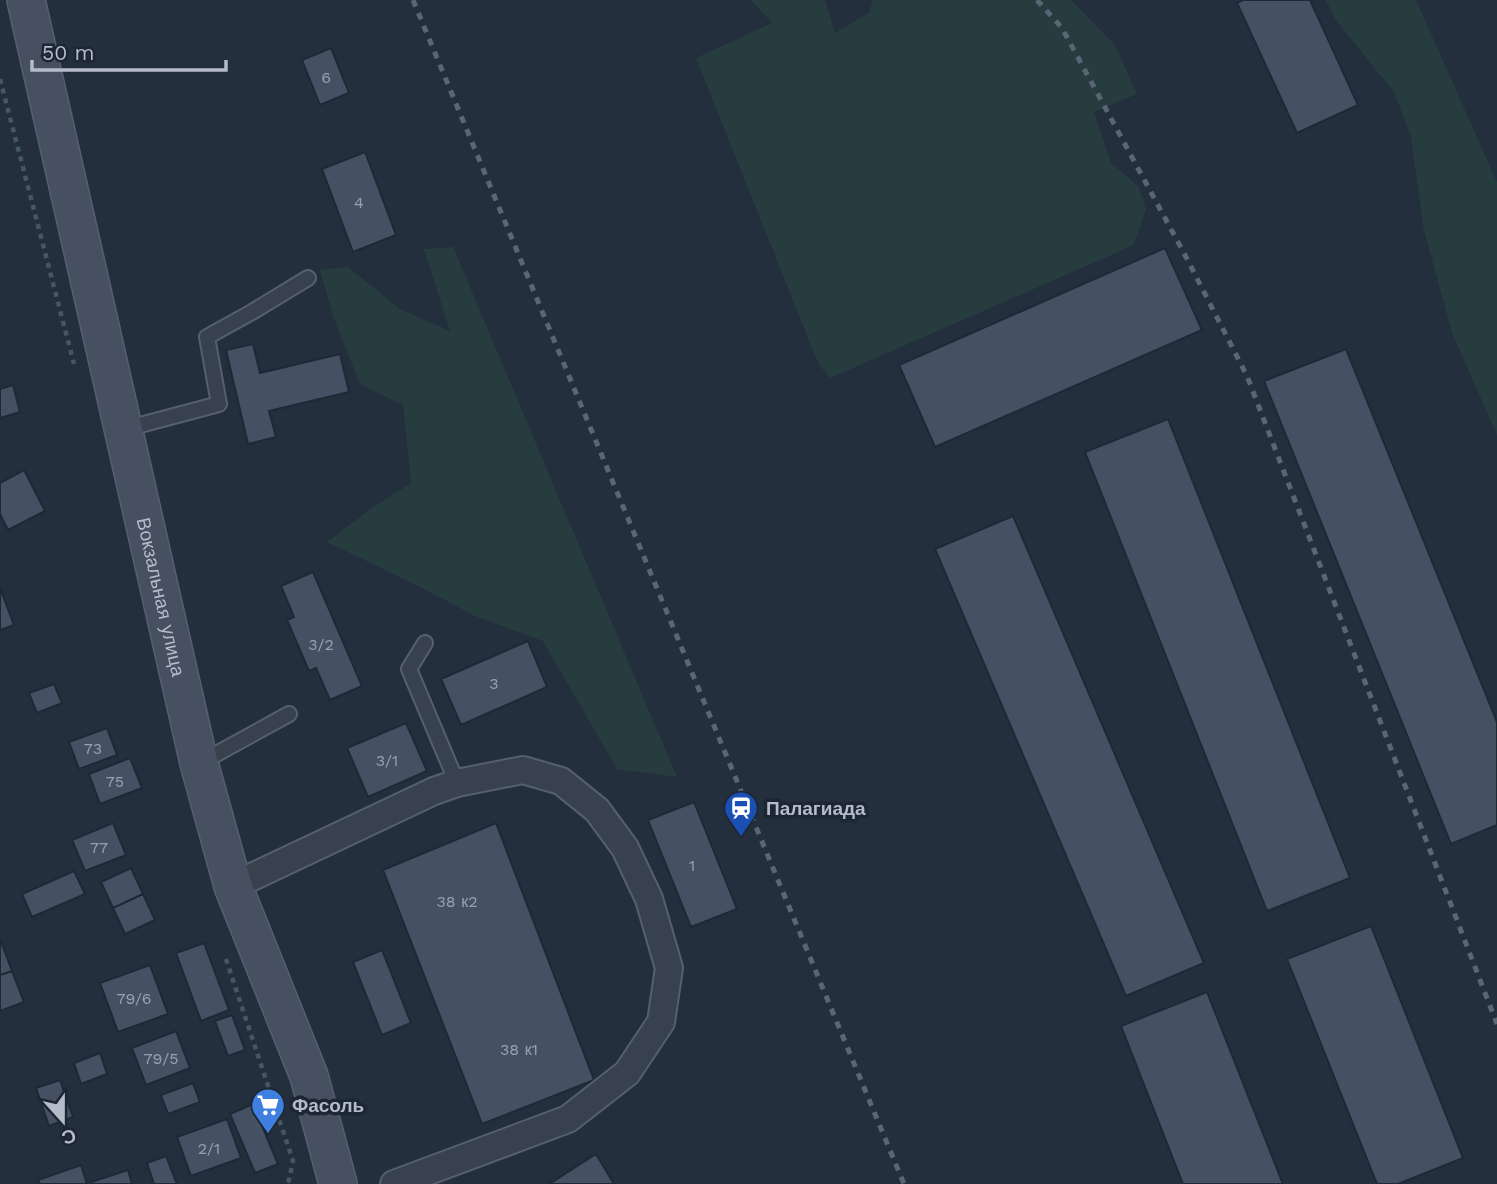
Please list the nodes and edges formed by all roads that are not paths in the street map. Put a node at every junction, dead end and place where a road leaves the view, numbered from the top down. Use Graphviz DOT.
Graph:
graph roads {
  1 [pos="26,0"];
  2 [pos="308,278"];
  3 [pos="124,430"];
  4 [pos="425,643"];
  5 [pos="289,713"];
  6 [pos="199,763"];
  7 [pos="457,783"];
  8 [pos="233,886"];
  9 [pos="338,1184"];
  10 [pos="394,1184"];
  1 -- 3 [label="main road, Вокзальная улица"];
  2 -- 3 [label="lane"];
  3 -- 6 [label="main road, Вокзальная улица"];
  4 -- 7 [label="lane"];
  5 -- 6 [label="lane"];
  6 -- 8 [label="main road, Вокзальная улица"];
  7 -- 8 [label="street"];
  7 -- 10 [label="street"];
  8 -- 9 [label="main road, Вокзальная улица"];
}
